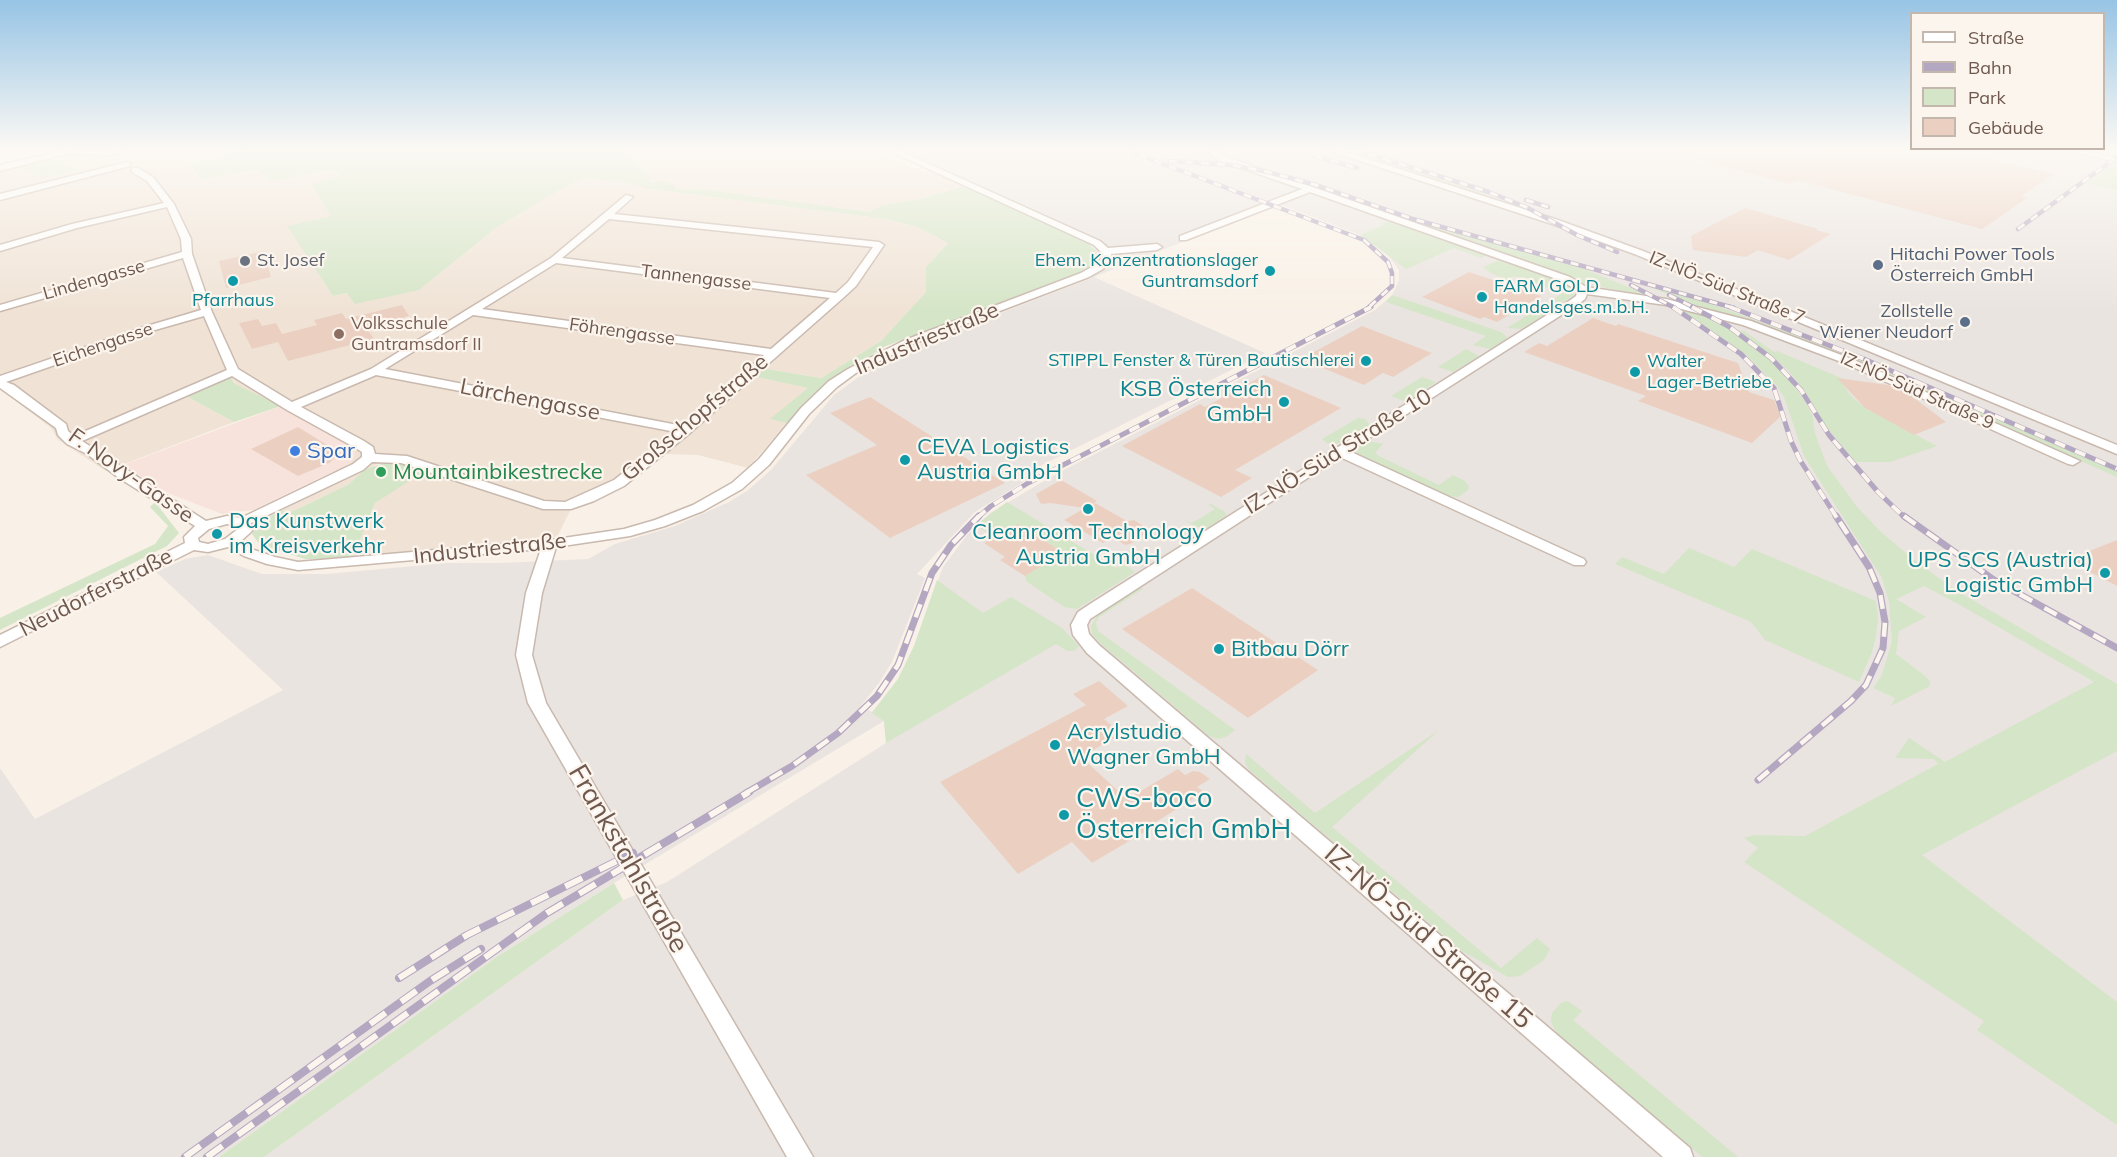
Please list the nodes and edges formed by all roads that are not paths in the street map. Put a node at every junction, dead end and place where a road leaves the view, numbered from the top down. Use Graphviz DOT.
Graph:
graph roads {
  1 [pos="621,203"];
  2 [pos="1009,203"];
  3 [pos="1274,203"];
  4 [pos="1350,203"];
  5 [pos="1497,203"];
  6 [pos="170,204"];
  7 [pos="609,216"];
  8 [pos="1183,238"];
  9 [pos="1157,247"];
  10 [pos="0,248"];
  11 [pos="1106,251"];
  12 [pos="188,254"];
  13 [pos="554,260"];
  14 [pos="1580,288"];
  15 [pos="839,296"];
  16 [pos="0,308"];
  17 [pos="471,311"];
  18 [pos="207,312"];
  19 [pos="773,353"];
  20 [pos="233,371"];
  21 [pos="375,371"];
  22 [pos="0,380"];
  23 [pos="0,384"];
  24 [pos="291,407"];
  25 [pos="686,430"];
  26 [pos="72,441"];
  27 [pos="2117,450"];
  28 [pos="1339,452"];
  29 [pos="369,458"];
  30 [pos="2073,461"];
  31 [pos="243,522"];
  32 [pos="204,526"];
  33 [pos="230,542"];
  34 [pos="550,544"];
  35 [pos="192,545"];
  36 [pos="1579,562"];
  37 [pos="1084,616"];
  38 [pos="0,642"];
  39 [pos="801,1157"];
  40 [pos="1681,1157"];
  1 -- 7 [label="street"];
  2 -- 11 [label="street"];
  3 -- 8 [label="street"];
  4 -- 14 [label="street, IZ-NÖ-Süd Straße 9"];
  5 -- 27 [label="street, IZ-NÖ-Süd Straße 7"];
  6 -- 10 [label="street"];
  6 -- 12 [label="street"];
  7 -- 13 [label="street"];
  7 -- 15 [label="street, Großschopfstraße"];
  9 -- 11 [label="street"];
  11 -- 34 [label="street, Industriestraße"];
  12 -- 16 [label="street, Lindengasse"];
  12 -- 18 [label="street"];
  13 -- 15 [label="street, Tannengasse"];
  13 -- 17 [label="street"];
  14 -- 28 [label="street, IZ-NÖ-Süd Straße 10"];
  14 -- 30 [label="street, IZ-NÖ-Süd Straße 9"];
  15 -- 19 [label="street, Großschopfstraße"];
  17 -- 19 [label="street, Föhrengasse"];
  17 -- 21 [label="street"];
  18 -- 20 [label="street"];
  18 -- 22 [label="street, Eichengasse"];
  19 -- 25 [label="street, Großschopfstraße"];
  20 -- 24 [label="street"];
  20 -- 26 [label="street"];
  21 -- 24 [label="street"];
  21 -- 25 [label="street, Lärchengasse"];
  23 -- 26 [label="street, F. Novy-Gasse"];
  24 -- 29 [label="street"];
  25 -- 29 [label="street, Großschopfstraße"];
  26 -- 32 [label="street, F. Novy-Gasse"];
  28 -- 36 [label="street"];
  28 -- 37 [label="street, IZ-NÖ-Süd Straße 10"];
  29 -- 31 [label="street"];
  31 -- 32 [label="street"];
  31 -- 33 [label="street"];
  32 -- 35 [label="street"];
  33 -- 34 [label="street, Industriestraße"];
  33 -- 35 [label="street"];
  34 -- 39 [label="street, Frankstahlstraße"];
  35 -- 38 [label="street, Neudorferstraße"];
  37 -- 40 [label="street, IZ-NÖ-Süd Straße 15"];
}
